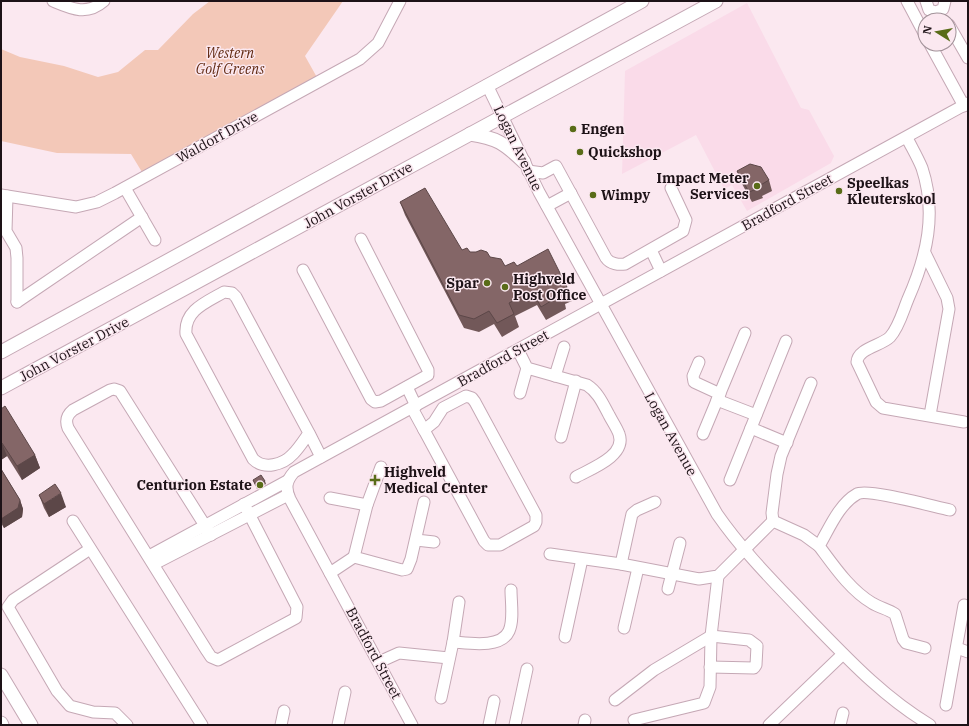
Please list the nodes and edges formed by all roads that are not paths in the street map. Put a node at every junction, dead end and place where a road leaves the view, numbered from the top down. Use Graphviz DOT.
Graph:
graph roads {
  1 [pos="53,1"];
  2 [pos="104,1"];
  3 [pos="400,1"];
  4 [pos="642,1"];
  5 [pos="716,1"];
  6 [pos="907,1"];
  7 [pos="926,4"];
  8 [pos="944,10"];
  9 [pos="914,15"];
  10 [pos="917,20"];
  11 [pos="957,39"];
  12 [pos="935,52"];
  13 [pos="968,58"];
  14 [pos="487,85"];
  15 [pos="966,104"];
  16 [pos="502,116"];
  17 [pos="470,134"];
  18 [pos="907,138"];
  19 [pos="526,166"];
  20 [pos="125,188"];
  21 [pos="671,188"];
  22 [pos="571,193"];
  23 [pos="4,196"];
  24 [pos="547,206"];
  25 [pos="142,217"];
  26 [pos="361,239"];
  27 [pos="155,240"];
  28 [pos="651,250"];
  29 [pos="925,253"];
  30 [pos="303,270"];
  31 [pos="661,270"];
  32 [pos="601,303"];
  33 [pos="745,333"];
  34 [pos="786,342"];
  35 [pos="564,346"];
  36 [pos="518,350"];
  37 [pos="1,352"];
  38 [pos="698,362"];
  39 [pos="527,368"];
  40 [pos="555,376"];
  41 [pos="576,381"];
  42 [pos="811,383"];
  43 [pos="407,387"];
  44 [pos="1,388"];
  45 [pos="520,394"];
  46 [pos="718,397"];
  47 [pos="414,407"];
  48 [pos="756,416"];
  49 [pos="930,416"];
  50 [pos="964,422"];
  51 [pos="751,428"];
  52 [pos="424,430"];
  53 [pos="309,433"];
  54 [pos="703,434"];
  55 [pos="561,438"];
  56 [pos="786,443"];
  57 [pos="320,457"];
  58 [pos="381,467"];
  59 [pos="576,477"];
  60 [pos="730,480"];
  61 [pos="287,481"];
  62 [pos="288,495"];
  63 [pos="330,498"];
  64 [pos="424,502"];
  65 [pos="655,502"];
  66 [pos="244,504"];
  67 [pos="367,505"];
  68 [pos="950,510"];
  69 [pos="249,516"];
  70 [pos="73,521"];
  71 [pos="773,521"];
  72 [pos="209,531"];
  73 [pos="416,540"];
  74 [pos="434,542"];
  75 [pos="680,543"];
  76 [pos="819,546"];
  77 [pos="90,549"];
  78 [pos="744,550"];
  79 [pos="550,554"];
  80 [pos="354,557"];
  81 [pos="582,559"];
  82 [pos="152,560"];
  83 [pos="621,564"];
  84 [pos="638,568"];
  85 [pos="330,573"];
  86 [pos="672,574"];
  87 [pos="718,576"];
  88 [pos="668,589"];
  89 [pos="511,590"];
  90 [pos="459,602"];
  91 [pos="964,605"];
  92 [pos="624,628"];
  93 [pos="710,636"];
  94 [pos="565,637"];
  95 [pos="453,642"];
  96 [pos="925,648"];
  97 [pos="957,648"];
  98 [pos="968,652"];
  99 [pos="843,654"];
  100 [pos="449,658"];
  101 [pos="379,662"];
  102 [pos="710,667"];
  103 [pos="527,669"];
  104 [pos="1,675"];
  105 [pos="345,692"];
  106 [pos="441,698"];
  107 [pos="615,700"];
  108 [pos="494,701"];
  109 [pos="946,705"];
  110 [pos="284,711"];
  111 [pos="843,713"];
  112 [pos="634,720"];
  113 [pos="32,723"];
  114 [pos="127,725"];
  115 [pos="202,725"];
  116 [pos="281,725"];
  117 [pos="338,725"];
  118 [pos="412,725"];
  119 [pos="488,725"];
  120 [pos="515,725"];
  121 [pos="769,725"];
  122 [pos="840,725"];
  123 [pos="930,725"];
  1 -- 2 [label="street"];
  3 -- 20 [label="street, Waldorf Drive"];
  4 -- 14 [label="main road"];
  5 -- 16 [label="main road, John Vorster Drive"];
  6 -- 9 [label="street"];
  7 -- 8 [label="street"];
  7 -- 9 [label="street"];
  9 -- 10 [label="street"];
  11 -- 13 [label="street"];
  12 -- 15 [label="street"];
  14 -- 16 [label="street, Logan Avenue"];
  14 -- 37 [label="main road"];
  15 -- 18 [label="street, Bradford Street"];
  16 -- 17 [label="main road, John Vorster Drive"];
  16 -- 19 [label="street, Logan Avenue"];
  17 -- 19 [label="main road"];
  17 -- 44 [label="main road, John Vorster Drive"];
  18 -- 29 [label="street"];
  18 -- 31 [label="street, Bradford Street"];
  19 -- 22 [label="street"];
  19 -- 24 [label="street, Logan Avenue"];
  20 -- 23 [label="street, Waldorf Drive"];
  20 -- 25 [label="street"];
  21 -- 28 [label="street"];
  22 -- 24 [label="street"];
  22 -- 28 [label="street"];
  23 -- 25 [label="street"];
  24 -- 32 [label="street, Logan Avenue"];
  25 -- 27 [label="street"];
  26 -- 43 [label="street"];
  28 -- 31 [label="street"];
  29 -- 49 [label="street"];
  29 -- 49 [label="street"];
  30 -- 43 [label="street"];
  31 -- 32 [label="street, Bradford Street"];
  32 -- 36 [label="street, Bradford Street"];
  32 -- 78 [label="street, Logan Avenue"];
  33 -- 46 [label="street"];
  34 -- 48 [label="street"];
  35 -- 40 [label="street"];
  36 -- 39 [label="street"];
  36 -- 47 [label="street, Bradford Street"];
  38 -- 46 [label="street"];
  39 -- 40 [label="street"];
  39 -- 45 [label="street"];
  40 -- 41 [label="street"];
  41 -- 55 [label="street"];
  41 -- 59 [label="street"];
  42 -- 56 [label="street"];
  43 -- 47 [label="street"];
  46 -- 48 [label="street"];
  46 -- 54 [label="street"];
  47 -- 52 [label="street"];
  47 -- 57 [label="street, Bradford Street"];
  48 -- 51 [label="street"];
  49 -- 50 [label="street"];
  51 -- 56 [label="street"];
  51 -- 60 [label="street"];
  52 -- 52 [label="street"];
  53 -- 53 [label="street"];
  53 -- 57 [label="street"];
  56 -- 71 [label="street"];
  57 -- 61 [label="street, Bradford Street"];
  58 -- 67 [label="street"];
  61 -- 62 [label="street, Bradford Street"];
  61 -- 66 [label="street"];
  62 -- 69 [label="street"];
  62 -- 85 [label="street, Bradford Street"];
  63 -- 67 [label="street"];
  64 -- 73 [label="street"];
  65 -- 83 [label="street"];
  66 -- 69 [label="street"];
  66 -- 72 [label="street"];
  67 -- 80 [label="street"];
  68 -- 76 [label="street"];
  69 -- 72 [label="street"];
  69 -- 82 [label="street"];
  70 -- 77 [label="street"];
  71 -- 76 [label="street"];
  71 -- 78 [label="street"];
  72 -- 82 [label="street"];
  72 -- 82 [label="street"];
  73 -- 74 [label="street"];
  73 -- 80 [label="street"];
  75 -- 86 [label="street"];
  76 -- 96 [label="street"];
  77 -- 114 [label="street"];
  77 -- 115 [label="street"];
  78 -- 87 [label="street"];
  78 -- 99 [label="street, Logan Avenue"];
  79 -- 81 [label="street"];
  80 -- 85 [label="street"];
  81 -- 83 [label="street"];
  81 -- 94 [label="street"];
  83 -- 84 [label="street"];
  84 -- 86 [label="street"];
  84 -- 92 [label="street"];
  85 -- 101 [label="street, Bradford Street"];
  86 -- 87 [label="street"];
  86 -- 88 [label="street"];
  87 -- 93 [label="street"];
  89 -- 95 [label="street"];
  90 -- 95 [label="street"];
  91 -- 97 [label="street"];
  93 -- 102 [label="street"];
  93 -- 102 [label="street"];
  93 -- 107 [label="street"];
  95 -- 100 [label="street"];
  97 -- 98 [label="street"];
  97 -- 109 [label="street"];
  99 -- 121 [label="street"];
  99 -- 123 [label="street, Logan Avenue"];
  100 -- 101 [label="street"];
  100 -- 106 [label="street"];
  101 -- 118 [label="street, Bradford Street"];
  102 -- 112 [label="street"];
  103 -- 120 [label="street"];
  104 -- 113 [label="main road"];
  105 -- 117 [label="street"];
  108 -- 119 [label="street"];
  110 -- 116 [label="street"];
  111 -- 122 [label="street"];
}
